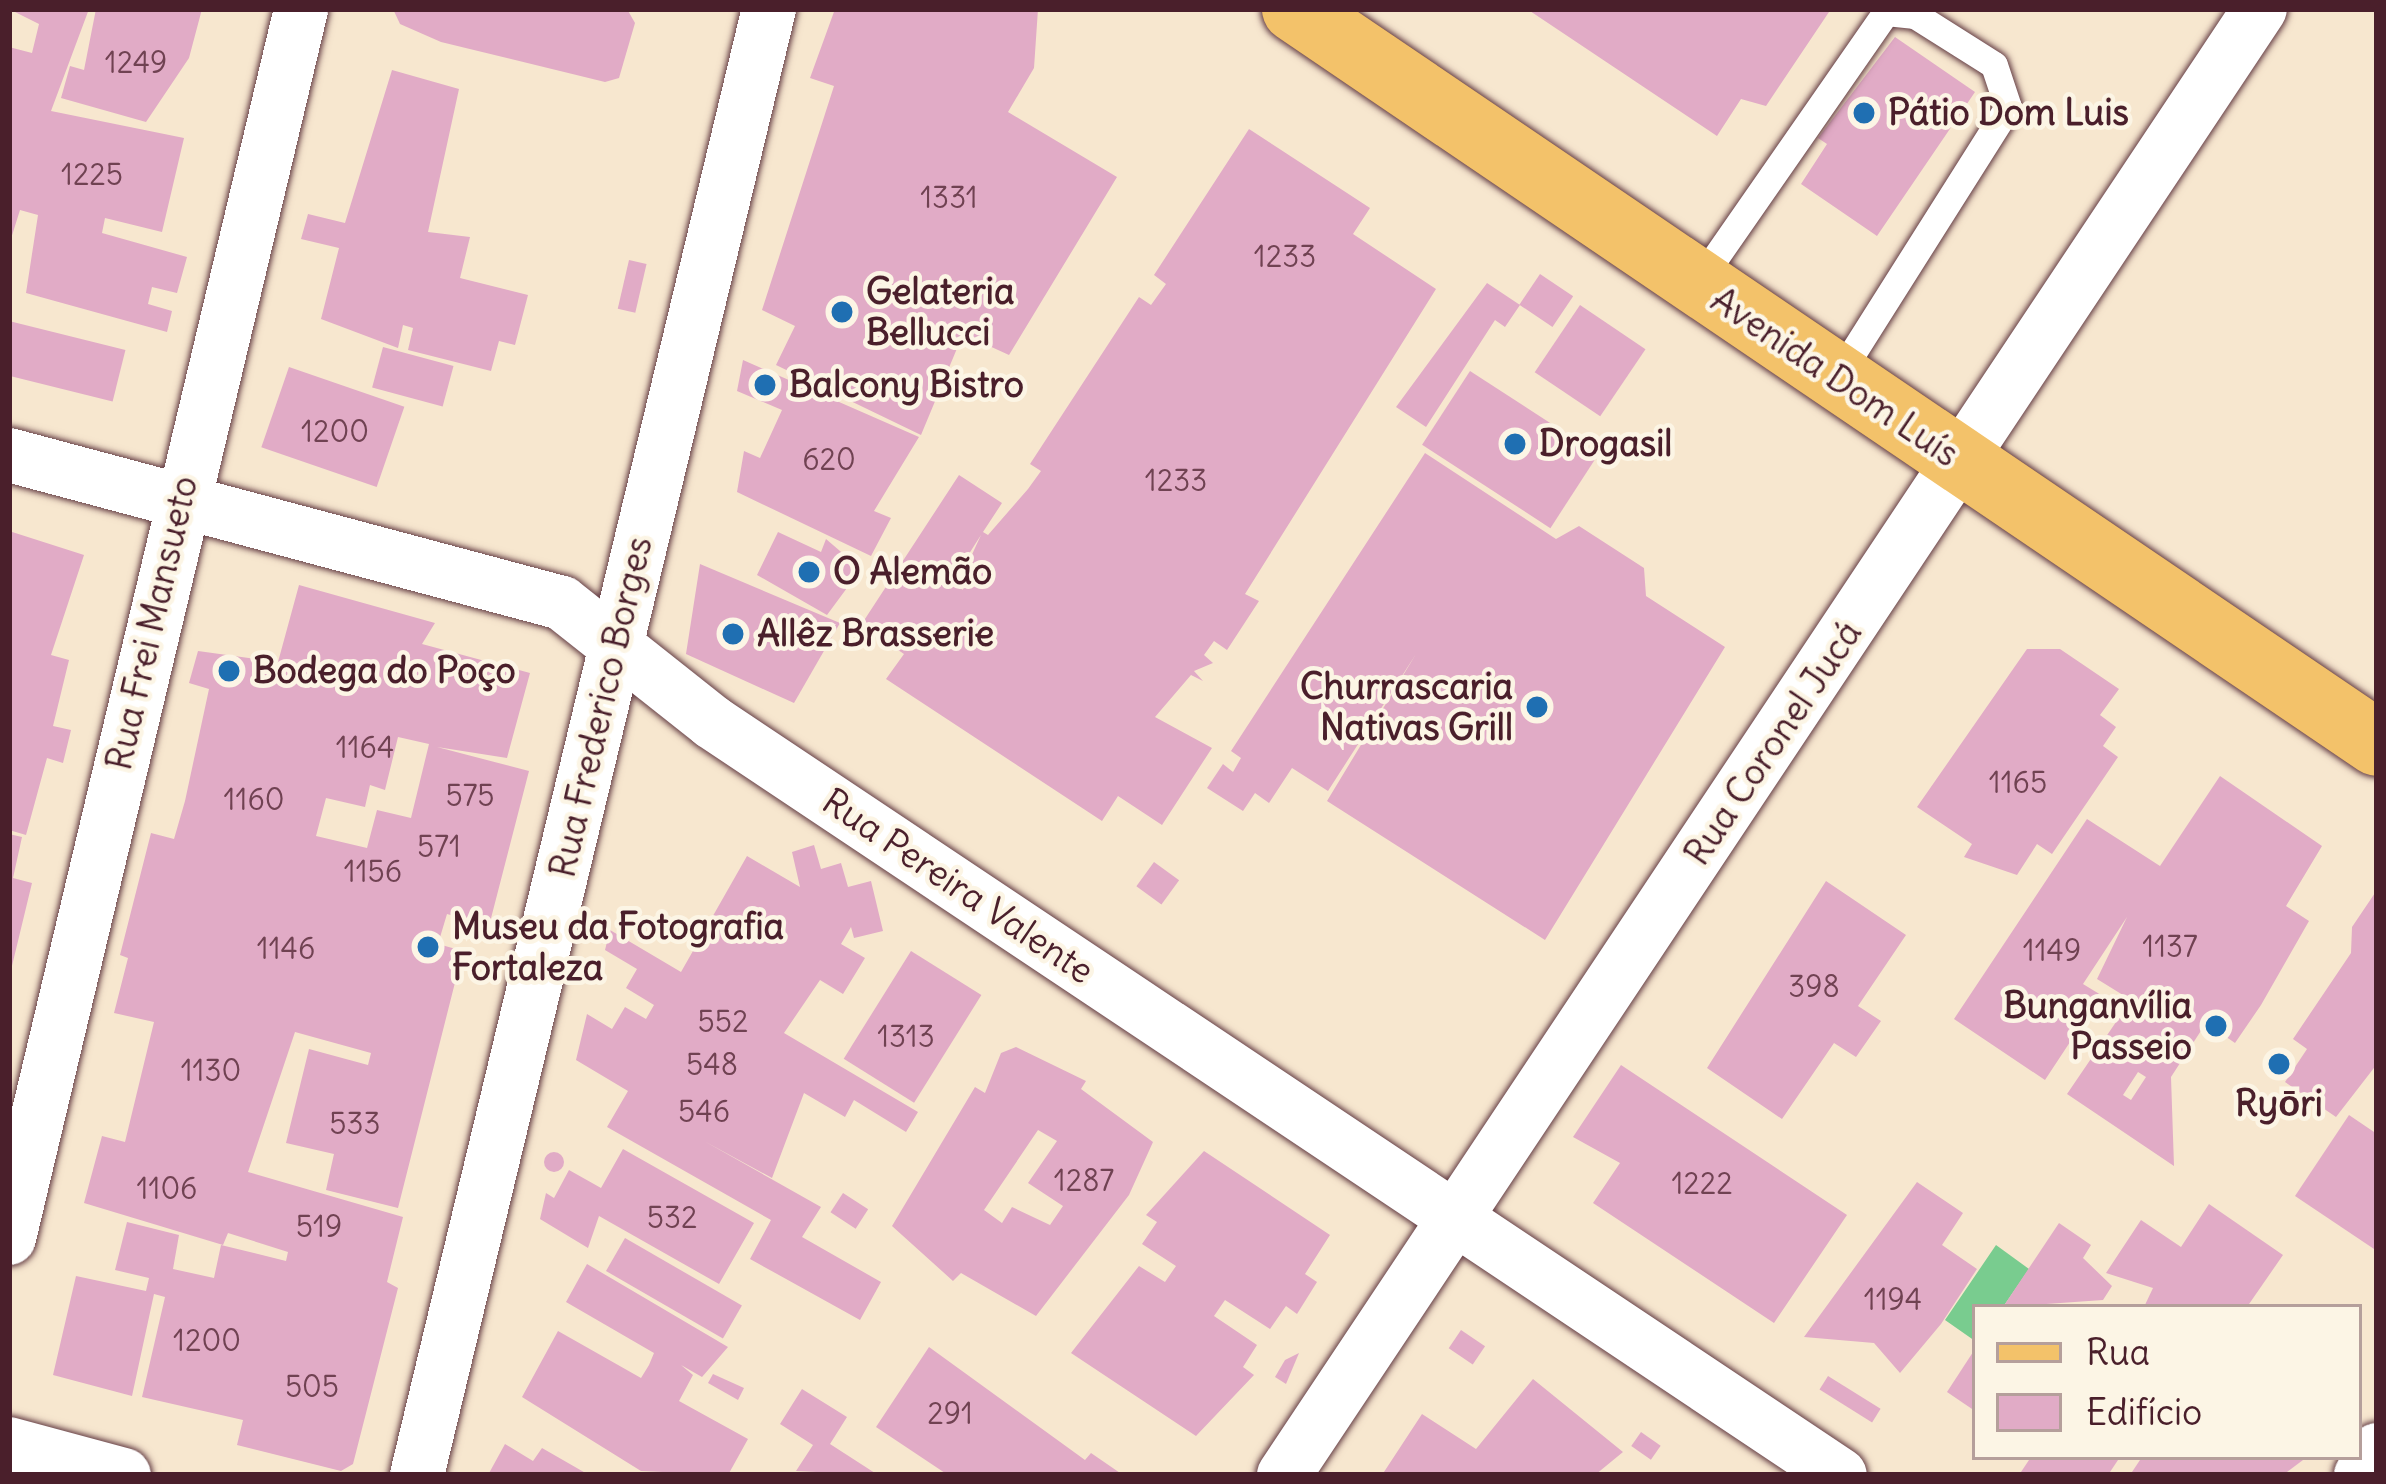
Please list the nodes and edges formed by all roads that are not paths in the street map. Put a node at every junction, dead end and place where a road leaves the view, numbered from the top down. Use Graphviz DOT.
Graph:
graph roads {
  1 [pos="301,9"];
  2 [pos="769,9"];
  3 [pos="1295,9"];
  4 [pos="2260,9"];
  5 [pos="1697,283"];
  6 [pos="1837,378"];
  7 [pos="9,455"];
  8 [pos="1962,463"];
  9 [pos="181,499"];
  10 [pos="615,646"];
  11 [pos="2377,743"];
  12 [pos="1454,1213"];
  13 [pos="9,1238"];
  14 [pos="9,1444"];
  15 [pos="2377,1450"];
  16 [pos="124,1475"];
  17 [pos="417,1475"];
  18 [pos="1284,1475"];
  19 [pos="1840,1475"];
  20 [pos="2361,1475"];
  1 -- 9 [label="street, Rua Frei Mansueto"];
  2 -- 10 [label="street, Rua Frederico Borges"];
  3 -- 5 [label="main road, Avenida Dom Luís"];
  4 -- 8 [label="street, Rua Coronel Jucá"];
  5 -- 6 [label="main road, Avenida Dom Luís"];
  5 -- 6 [label="lane"];
  6 -- 8 [label="main road, Avenida Dom Luís"];
  7 -- 9 [label="street, Rua Pereira Valente"];
  8 -- 11 [label="main road, Avenida Dom Luís"];
  8 -- 12 [label="street, Rua Coronel Jucá"];
  9 -- 10 [label="street, Rua Pereira Valente"];
  9 -- 13 [label="street, Rua Frei Mansueto"];
  10 -- 12 [label="street, Rua Pereira Valente"];
  10 -- 17 [label="street, Rua Frederico Borges"];
  12 -- 18 [label="street, Rua Coronel Jucá"];
  12 -- 19 [label="street, Rua Pereira Valente"];
  14 -- 16 [label="street"];
  15 -- 20 [label="street"];
}
